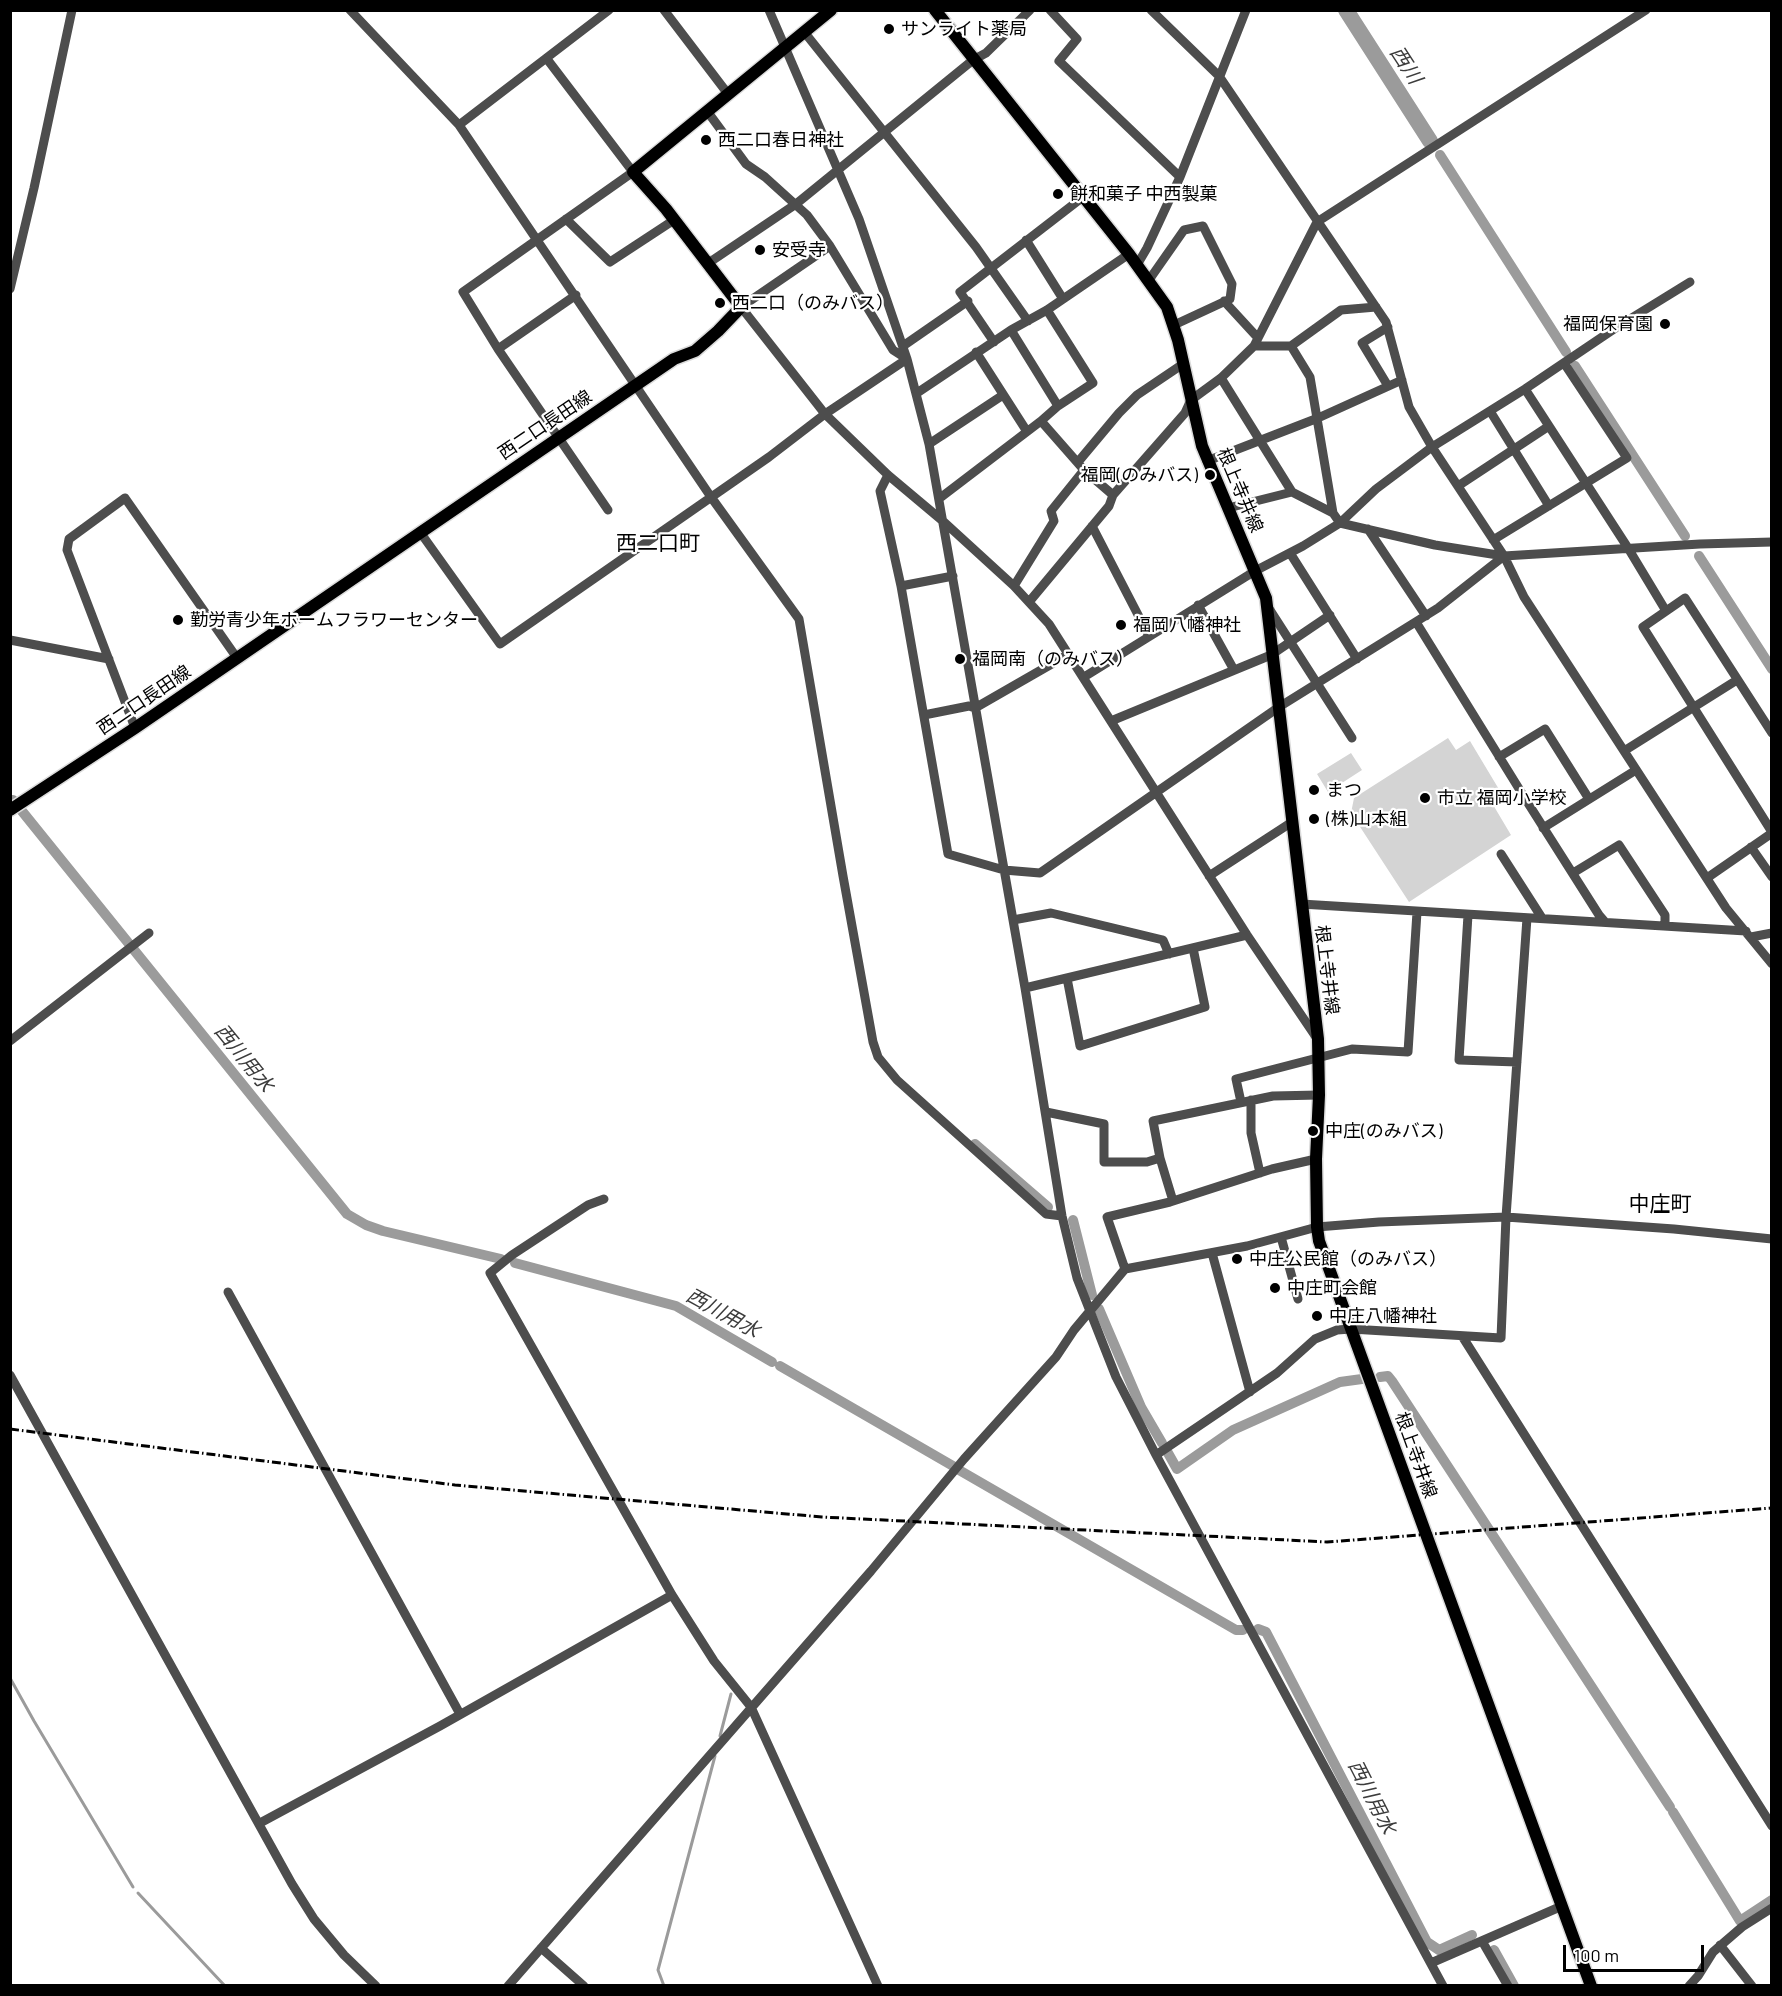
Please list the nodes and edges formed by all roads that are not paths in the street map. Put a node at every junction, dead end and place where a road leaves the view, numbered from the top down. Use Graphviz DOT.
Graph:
graph roads {
  1 [pos="72,10"];
  2 [pos="350,10"];
  3 [pos="609,10"];
  4 [pos="664,10"];
  5 [pos="769,10"];
  6 [pos="831,10"];
  7 [pos="935,10"];
  8 [pos="1030,10"];
  9 [pos="1050,10"];
  10 [pos="1151,10"];
  11 [pos="1246,10"];
  12 [pos="1646,10"];
  13 [pos="805,33"];
  14 [pos="785,48"];
  15 [pos="547,58"];
  16 [pos="973,60"];
  17 [pos="1219,76"];
  18 [pos="728,94"];
  19 [pos="707,111"];
  20 [pos="459,125"];
  21 [pos="885,132"];
  22 [pos="838,168"];
  23 [pos="633,172"];
  24 [pos="1180,177"];
  25 [pos="1083,197"];
  26 [pos="796,204"];
  27 [pos="566,219"];
  28 [pos="675,220"];
  29 [pos="1317,222"];
  30 [pos="538,239"];
  31 [pos="1026,240"];
  32 [pos="830,246"];
  33 [pos="1133,259"];
  34 [pos="708,264"];
  35 [pos="992,267"];
  36 [pos="1149,280"];
  37 [pos="1690,282"];
  38 [pos="10,289"];
  39 [pos="576,295"];
  40 [pos="1063,299"];
  41 [pos="968,301"];
  42 [pos="1224,301"];
  43 [pos="1376,306"];
  44 [pos="741,307"];
  45 [pos="1047,310"];
  46 [pos="1028,321"];
  47 [pos="1174,325"];
  48 [pos="1388,327"];
  49 [pos="1011,330"];
  50 [pos="994,342"];
  51 [pos="1256,342"];
  52 [pos="903,346"];
  53 [pos="1290,346"];
  54 [pos="498,349"];
  55 [pos="976,352"];
  56 [pos="907,359"];
  57 [pos="1563,363"];
  58 [pos="1183,364"];
  59 [pos="1221,378"];
  60 [pos="1402,380"];
  61 [pos="636,386"];
  62 [pos="1388,386"];
  63 [pos="1525,389"];
  64 [pos="916,393"];
  65 [pos="1003,394"];
  66 [pos="1191,400"];
  67 [pos="1058,406"];
  68 [pos="1490,411"];
  69 [pos="825,414"];
  70 [pos="1318,418"];
  71 [pos="1041,421"];
  72 [pos="1549,426"];
  73 [pos="1026,430"];
  74 [pos="559,438"];
  75 [pos="1261,440"];
  76 [pos="929,444"];
  77 [pos="1432,447"];
  78 [pos="1514,450"];
  79 [pos="1207,460"];
  80 [pos="1081,466"];
  81 [pos="888,475"];
  82 [pos="1586,483"];
  83 [pos="1458,486"];
  84 [pos="1292,492"];
  85 [pos="1113,495"];
  86 [pos="711,497"];
  87 [pos="940,498"];
  88 [pos="1549,506"];
  89 [pos="1228,508"];
  90 [pos="608,510"];
  91 [pos="1333,513"];
  92 [pos="944,522"];
  93 [pos="1340,523"];
  94 [pos="1092,526"];
  95 [pos="1368,529"];
  96 [pos="420,532"];
  97 [pos="1493,540"];
  98 [pos="1772,542"];
  99 [pos="1628,548"];
  100 [pos="1290,553"];
  101 [pos="1504,556"];
  102 [pos="1255,571"];
  103 [pos="953,576"];
  104 [pos="901,586"];
  105 [pos="1014,586"];
  106 [pos="1029,602"];
  107 [pos="1198,605"];
  108 [pos="1266,605"];
  109 [pos="1666,611"];
  110 [pos="1330,615"];
  111 [pos="1426,616"];
  112 [pos="1416,622"];
  113 [pos="1149,636"];
  114 [pos="10,640"];
  115 [pos="1291,641"];
  116 [pos="1069,654"];
  117 [pos="1271,655"];
  118 [pos="237,658"];
  119 [pos="1358,658"];
  120 [pos="109,659"];
  121 [pos="1234,670"];
  122 [pos="1084,677"];
  123 [pos="1737,680"];
  124 [pos="1318,682"];
  125 [pos="1280,707"];
  126 [pos="1693,707"];
  127 [pos="975,708"];
  128 [pos="924,715"];
  129 [pos="1111,721"];
  130 [pos="135,728"];
  131 [pos="1772,733"];
  132 [pos="1352,738"];
  133 [pos="1624,751"];
  134 [pos="1499,757"];
  135 [pos="1636,770"];
  136 [pos="1155,792"];
  137 [pos="1589,799"];
  138 [pos="10,810"];
  139 [pos="1292,822"];
  140 [pos="1544,828"];
  141 [pos="1772,832"];
  142 [pos="1751,847"];
  143 [pos="1502,854"];
  144 [pos="1004,870"];
  145 [pos="1572,873"];
  146 [pos="1209,876"];
  147 [pos="1772,877"];
  148 [pos="1707,878"];
  149 [pos="1301,904"];
  150 [pos="1417,912"];
  151 [pos="1468,915"];
  152 [pos="1527,918"];
  153 [pos="1542,918"];
  154 [pos="1013,920"];
  155 [pos="1605,922"];
  156 [pos="1665,926"];
  157 [pos="149,933"];
  158 [pos="1772,933"];
  159 [pos="1748,934"];
  160 [pos="1247,935"];
  161 [pos="1193,948"];
  162 [pos="1169,954"];
  163 [pos="1772,964"];
  164 [pos="1067,978"];
  165 [pos="1025,988"];
  166 [pos="1318,1039"];
  167 [pos="10,1041"];
  168 [pos="1319,1058"];
  169 [pos="1517,1062"];
  170 [pos="1319,1095"];
  171 [pos="1246,1101"];
  172 [pos="1046,1112"];
  173 [pos="1160,1158"];
  174 [pos="1316,1159"];
  175 [pos="1260,1173"];
  176 [pos="604,1199"];
  177 [pos="1173,1201"];
  178 [pos="1062,1216"];
  179 [pos="1506,1217"];
  180 [pos="1317,1227"];
  181 [pos="1281,1237"];
  182 [pos="1772,1239"];
  183 [pos="1212,1253"];
  184 [pos="1125,1269"];
  185 [pos="228,1292"];
  186 [pos="1298,1299"];
  187 [pos="1089,1312"];
  188 [pos="1351,1329"];
  189 [pos="1462,1336"];
  190 [pos="10,1375"];
  191 [pos="1250,1392"];
  192 [pos="1156,1455"];
  193 [pos="672,1595"];
  194 [pos="751,1707"];
  195 [pos="460,1714"];
  196 [pos="260,1822"];
  197 [pos="1772,1826"];
  198 [pos="1562,1906"];
  199 [pos="1772,1908"];
  200 [pos="1482,1941"];
  201 [pos="1720,1946"];
  202 [pos="541,1948"];
  203 [pos="1431,1964"];
  204 [pos="376,1986"];
  205 [pos="508,1986"];
  206 [pos="584,1986"];
  207 [pos="878,1986"];
  208 [pos="1443,1986"];
  209 [pos="1508,1986"];
  210 [pos="1591,1986"];
  211 [pos="1689,1986"];
  212 [pos="1752,1986"];
  1 -- 38 [label="street"];
  2 -- 20 [label="street"];
  3 -- 15 [label="street"];
  4 -- 18 [label="street"];
  5 -- 14 [label="street"];
  6 -- 13 [label="main road"];
  7 -- 16 [label="main road, 根上寺井線"];
  8 -- 16 [label="street"];
  9 -- 24 [label="street"];
  10 -- 17 [label="street"];
  11 -- 17 [label="street"];
  12 -- 29 [label="street"];
  13 -- 14 [label="main road"];
  13 -- 21 [label="street"];
  14 -- 18 [label="main road"];
  14 -- 22 [label="street"];
  15 -- 20 [label="street"];
  15 -- 23 [label="street"];
  16 -- 21 [label="street"];
  16 -- 25 [label="main road, 根上寺井線"];
  17 -- 24 [label="street"];
  17 -- 29 [label="street"];
  18 -- 19 [label="main road"];
  19 -- 23 [label="main road"];
  19 -- 26 [label="street"];
  20 -- 30 [label="street"];
  21 -- 22 [label="street"];
  21 -- 35 [label="street"];
  22 -- 26 [label="street"];
  22 -- 52 [label="street"];
  23 -- 27 [label="street"];
  23 -- 28 [label="main road"];
  24 -- 33 [label="street"];
  25 -- 31 [label="street"];
  25 -- 33 [label="main road, 根上寺井線"];
  26 -- 32 [label="street"];
  26 -- 34 [label="street"];
  27 -- 28 [label="street"];
  27 -- 30 [label="street"];
  28 -- 34 [label="main road"];
  29 -- 43 [label="street"];
  29 -- 51 [label="street"];
  30 -- 39 [label="street"];
  30 -- 54 [label="street"];
  31 -- 35 [label="street"];
  31 -- 40 [label="street"];
  32 -- 44 [label="street"];
  32 -- 56 [label="street"];
  33 -- 36 [label="main road, 根上寺井線"];
  33 -- 40 [label="street"];
  34 -- 44 [label="main road"];
  35 -- 41 [label="street"];
  35 -- 46 [label="street"];
  36 -- 42 [label="street"];
  36 -- 47 [label="main road, 根上寺井線"];
  37 -- 57 [label="street"];
  39 -- 54 [label="street"];
  39 -- 61 [label="street"];
  40 -- 45 [label="street"];
  41 -- 50 [label="street"];
  41 -- 52 [label="street"];
  42 -- 47 [label="street"];
  42 -- 51 [label="street"];
  43 -- 48 [label="street"];
  43 -- 53 [label="street"];
  44 -- 61 [label="main road, 西二口長田線"];
  44 -- 69 [label="street"];
  45 -- 46 [label="street"];
  45 -- 67 [label="street"];
  46 -- 49 [label="street"];
  47 -- 58 [label="main road, 根上寺井線"];
  48 -- 60 [label="street"];
  48 -- 62 [label="street"];
  49 -- 50 [label="street"];
  49 -- 67 [label="street"];
  50 -- 55 [label="street"];
  51 -- 53 [label="street"];
  51 -- 59 [label="street"];
  52 -- 56 [label="street"];
  53 -- 70 [label="street"];
  54 -- 74 [label="street"];
  55 -- 64 [label="street"];
  55 -- 65 [label="street"];
  56 -- 64 [label="street"];
  56 -- 69 [label="street"];
  57 -- 63 [label="street"];
  57 -- 82 [label="street"];
  58 -- 66 [label="main road, 根上寺井線"];
  58 -- 80 [label="street"];
  59 -- 66 [label="street"];
  59 -- 75 [label="street"];
  60 -- 62 [label="street"];
  60 -- 77 [label="street"];
  61 -- 74 [label="main road, 西二口長田線"];
  61 -- 86 [label="street"];
  62 -- 70 [label="street"];
  63 -- 68 [label="street"];
  63 -- 72 [label="street"];
  64 -- 76 [label="street"];
  65 -- 73 [label="street"];
  65 -- 76 [label="street"];
  66 -- 79 [label="main road, 根上寺井線"];
  66 -- 85 [label="street"];
  67 -- 71 [label="street"];
  68 -- 77 [label="street"];
  68 -- 78 [label="street"];
  69 -- 81 [label="street"];
  69 -- 86 [label="street"];
  70 -- 75 [label="street"];
  70 -- 91 [label="street"];
  71 -- 73 [label="street"];
  71 -- 80 [label="street"];
  72 -- 78 [label="street"];
  72 -- 82 [label="street"];
  73 -- 87 [label="street"];
  74 -- 90 [label="street"];
  74 -- 96 [label="main road, 西二口長田線"];
  75 -- 79 [label="street"];
  75 -- 84 [label="street"];
  76 -- 87 [label="street"];
  77 -- 83 [label="street"];
  77 -- 93 [label="street"];
  78 -- 83 [label="street"];
  78 -- 88 [label="street"];
  79 -- 89 [label="main road, 根上寺井線"];
  80 -- 85 [label="street"];
  80 -- 105 [label="street"];
  81 -- 92 [label="street"];
  81 -- 104 [label="street"];
  82 -- 88 [label="street"];
  82 -- 99 [label="street"];
  83 -- 97 [label="street"];
  84 -- 89 [label="street"];
  84 -- 91 [label="street"];
  85 -- 94 [label="street"];
  86 -- 96 [label="street"];
  86 -- 178 [label="street"];
  87 -- 92 [label="street"];
  88 -- 97 [label="street"];
  89 -- 102 [label="main road, 根上寺井線"];
  91 -- 93 [label="street"];
  92 -- 103 [label="street"];
  92 -- 105 [label="street"];
  93 -- 95 [label="street"];
  93 -- 100 [label="street"];
  94 -- 106 [label="street"];
  94 -- 113 [label="street"];
  95 -- 101 [label="street"];
  95 -- 111 [label="street"];
  96 -- 118 [label="main road, 西二口長田線"];
  97 -- 101 [label="street"];
  98 -- 99 [label="street"];
  99 -- 101 [label="street"];
  99 -- 109 [label="street"];
  100 -- 102 [label="street"];
  100 -- 110 [label="street"];
  101 -- 111 [label="street"];
  101 -- 133 [label="street"];
  102 -- 107 [label="street"];
  102 -- 108 [label="main road, 根上寺井線"];
  103 -- 104 [label="street"];
  103 -- 127 [label="street"];
  104 -- 128 [label="street"];
  105 -- 106 [label="street"];
  106 -- 116 [label="street"];
  107 -- 113 [label="street"];
  107 -- 121 [label="street"];
  108 -- 115 [label="street"];
  108 -- 117 [label="main road, 根上寺井線"];
  109 -- 123 [label="street"];
  109 -- 126 [label="street"];
  110 -- 115 [label="street"];
  110 -- 119 [label="street"];
  111 -- 112 [label="street"];
  112 -- 119 [label="street"];
  112 -- 134 [label="street"];
  113 -- 122 [label="street"];
  114 -- 120 [label="street"];
  115 -- 117 [label="street"];
  115 -- 124 [label="street"];
  116 -- 122 [label="street"];
  116 -- 127 [label="street"];
  117 -- 121 [label="street"];
  117 -- 125 [label="main road, 根上寺井線"];
  118 -- 120 [label="street"];
  118 -- 130 [label="main road, 西二口長田線"];
  119 -- 124 [label="street"];
  120 -- 130 [label="street"];
  121 -- 129 [label="street"];
  122 -- 129 [label="street"];
  123 -- 126 [label="street"];
  123 -- 131 [label="street"];
  124 -- 125 [label="street"];
  124 -- 132 [label="street"];
  125 -- 136 [label="street"];
  125 -- 139 [label="main road, 根上寺井線"];
  126 -- 133 [label="street"];
  126 -- 141 [label="street"];
  127 -- 128 [label="street"];
  127 -- 144 [label="street"];
  128 -- 144 [label="street"];
  129 -- 136 [label="street"];
  130 -- 138 [label="main road, 西二口長田線"];
  133 -- 135 [label="street"];
  134 -- 137 [label="street"];
  134 -- 140 [label="street"];
  135 -- 137 [label="street"];
  135 -- 148 [label="street"];
  136 -- 144 [label="street"];
  136 -- 146 [label="street"];
  137 -- 140 [label="street"];
  139 -- 146 [label="street"];
  139 -- 149 [label="main road, 根上寺井線"];
  140 -- 145 [label="street"];
  141 -- 142 [label="street"];
  142 -- 147 [label="street"];
  142 -- 148 [label="street"];
  143 -- 153 [label="street"];
  144 -- 154 [label="street"];
  145 -- 155 [label="street"];
  145 -- 156 [label="street"];
  146 -- 160 [label="street"];
  148 -- 159 [label="street"];
  149 -- 150 [label="street"];
  149 -- 166 [label="main road, 根上寺井線"];
  150 -- 151 [label="street"];
  150 -- 168 [label="street"];
  151 -- 152 [label="street"];
  151 -- 169 [label="street"];
  152 -- 153 [label="street"];
  152 -- 169 [label="street"];
  153 -- 155 [label="street"];
  154 -- 162 [label="street"];
  154 -- 165 [label="street"];
  155 -- 156 [label="street"];
  156 -- 159 [label="street"];
  157 -- 167 [label="street"];
  158 -- 159 [label="street"];
  159 -- 163 [label="street"];
  160 -- 161 [label="street"];
  160 -- 166 [label="street"];
  161 -- 162 [label="street"];
  161 -- 164 [label="street"];
  162 -- 164 [label="street"];
  164 -- 165 [label="street"];
  165 -- 172 [label="street"];
  166 -- 168 [label="main road, 根上寺井線"];
  168 -- 170 [label="main road, 根上寺井線"];
  168 -- 171 [label="street"];
  169 -- 179 [label="street"];
  170 -- 171 [label="street"];
  170 -- 174 [label="main road, 根上寺井線"];
  171 -- 173 [label="street"];
  171 -- 175 [label="street"];
  172 -- 173 [label="street"];
  172 -- 178 [label="street"];
  173 -- 177 [label="street"];
  174 -- 175 [label="street"];
  174 -- 180 [label="main road, 根上寺井線"];
  175 -- 177 [label="street"];
  176 -- 193 [label="street"];
  177 -- 184 [label="street"];
  178 -- 187 [label="street"];
  179 -- 180 [label="street"];
  179 -- 182 [label="street"];
  179 -- 189 [label="street"];
  180 -- 181 [label="street"];
  180 -- 188 [label="main road, 根上寺井線"];
  181 -- 183 [label="street"];
  181 -- 186 [label="street"];
  183 -- 184 [label="street"];
  183 -- 191 [label="street"];
  184 -- 187 [label="street"];
  185 -- 195 [label="street"];
  187 -- 192 [label="street"];
  187 -- 194 [label="street"];
  188 -- 189 [label="street"];
  188 -- 191 [label="street"];
  188 -- 198 [label="main road, 根上寺井線"];
  189 -- 197 [label="street"];
  190 -- 196 [label="street"];
  191 -- 192 [label="street"];
  192 -- 203 [label="street"];
  193 -- 194 [label="street"];
  193 -- 195 [label="street"];
  194 -- 202 [label="street"];
  194 -- 207 [label="street"];
  195 -- 196 [label="street"];
  196 -- 204 [label="street"];
  198 -- 200 [label="street"];
  198 -- 210 [label="main road, 根上寺井線"];
  199 -- 201 [label="street"];
  200 -- 203 [label="street"];
  200 -- 209 [label="street"];
  201 -- 211 [label="street"];
  201 -- 212 [label="street"];
  202 -- 205 [label="street"];
  202 -- 206 [label="street"];
  203 -- 208 [label="street"];
}
